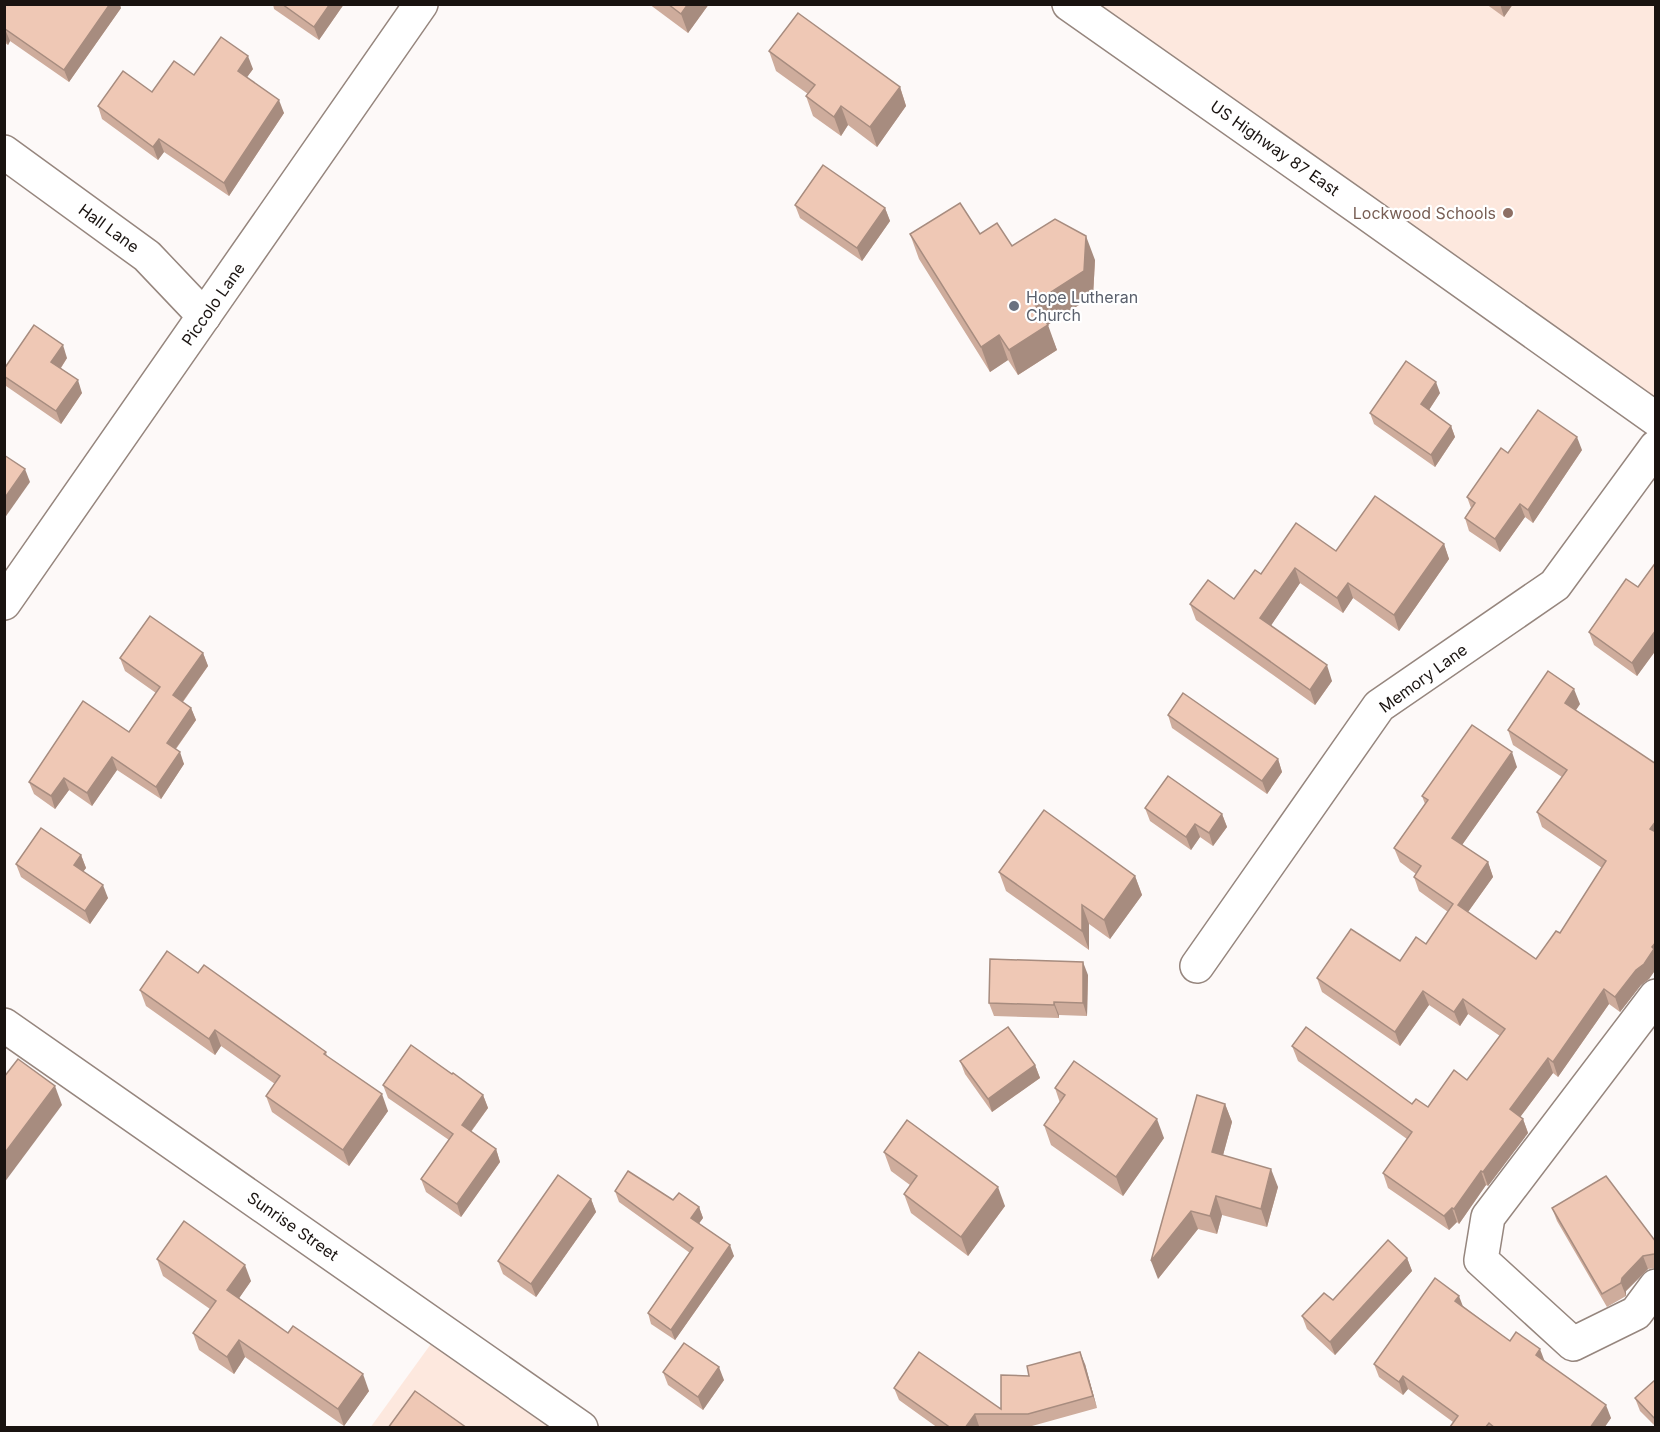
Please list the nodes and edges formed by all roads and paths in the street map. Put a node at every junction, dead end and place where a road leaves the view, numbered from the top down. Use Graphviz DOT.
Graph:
graph roads {
  1 [pos="421,4"];
  2 [pos="1069,4"];
  3 [pos="4,152"];
  4 [pos="204,316"];
  5 [pos="1656,419"];
  6 [pos="1656,447"];
  7 [pos="4,603"];
  8 [pos="1197,966"];
  9 [pos="1656,996"];
  10 [pos="4,1025"];
  11 [pos="1656,1286"];
  12 [pos="581,1428"];
  1 -- 4 [label="street, Piccolo Lane"];
  2 -- 5 [label="street, US Highway 87 East"];
  3 -- 4 [label="street, Hall Lane"];
  4 -- 7 [label="street, Piccolo Lane"];
  6 -- 8 [label="street, Memory Lane"];
  9 -- 11 [label="street"];
  10 -- 12 [label="street, Sunrise Street"];
}
